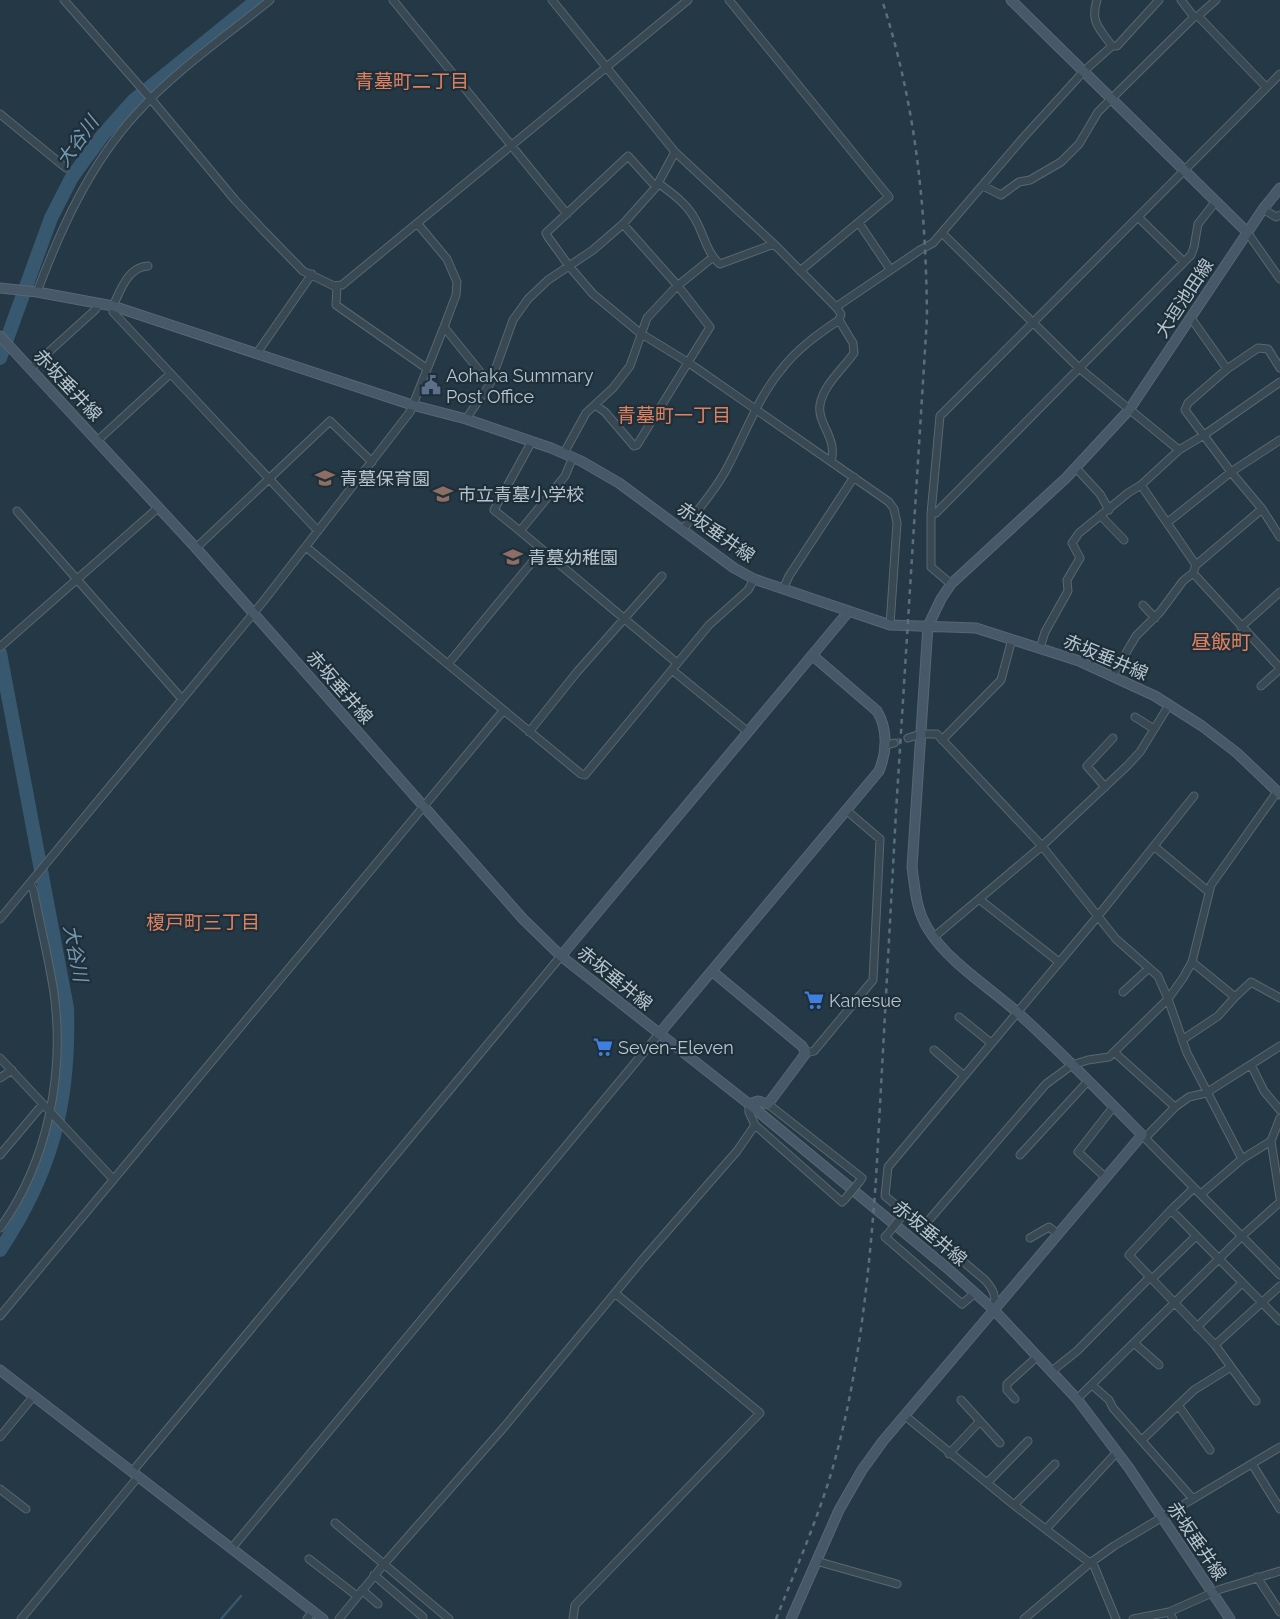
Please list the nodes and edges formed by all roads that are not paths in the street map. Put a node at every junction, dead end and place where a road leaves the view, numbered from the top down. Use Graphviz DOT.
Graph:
graph roads {
  1 [pos="64,0"];
  2 [pos="270,0"];
  3 [pos="393,0"];
  4 [pos="552,0"];
  5 [pos="688,0"];
  6 [pos="729,0"];
  7 [pos="1010,0"];
  8 [pos="1097,0"];
  9 [pos="1159,0"];
  10 [pos="1181,0"];
  11 [pos="1216,0"];
  12 [pos="1196,17"];
  13 [pos="1112,46"];
  14 [pos="608,67"];
  15 [pos="1084,71"];
  16 [pos="1280,74"];
  17 [pos="1266,88"];
  18 [pos="150,98"];
  19 [pos="1112,99"];
  20 [pos="0,114"];
  21 [pos="512,146"];
  22 [pos="675,152"];
  23 [pos="66,168"];
  24 [pos="1185,171"];
  25 [pos="657,185"];
  26 [pos="983,186"];
  27 [pos="1280,188"];
  28 [pos="1216,202"];
  29 [pos="1263,209"];
  30 [pos="567,214"];
  31 [pos="1280,215"];
  32 [pos="1139,218"];
  33 [pos="417,223"];
  34 [pos="858,223"];
  35 [pos="622,224"];
  36 [pos="1247,232"];
  37 [pos="943,234"];
  38 [pos="774,244"];
  39 [pos="712,258"];
  40 [pos="1184,262"];
  41 [pos="148,266"];
  42 [pos="569,266"];
  43 [pos="890,270"];
  44 [pos="800,271"];
  45 [pos="312,274"];
  46 [pos="1280,279"];
  47 [pos="337,286"];
  48 [pos="678,286"];
  49 [pos="0,288"];
  50 [pos="34,292"];
  51 [pos="100,303"];
  52 [pos="113,306"];
  53 [pos="836,306"];
  54 [pos="1191,318"];
  55 [pos="839,320"];
  56 [pos="1034,325"];
  57 [pos="444,327"];
  58 [pos="640,333"];
  59 [pos="0,336"];
  60 [pos="257,354"];
  61 [pos="688,363"];
  62 [pos="30,368"];
  63 [pos="426,368"];
  64 [pos="1079,368"];
  65 [pos="1280,368"];
  66 [pos="1227,369"];
  67 [pos="170,374"];
  68 [pos="1280,382"];
  69 [pos="490,384"];
  70 [pos="412,405"];
  71 [pos="595,405"];
  72 [pos="757,410"];
  73 [pos="1129,410"];
  74 [pos="466,419"];
  75 [pos="1204,436"];
  76 [pos="1280,440"];
  77 [pos="98,441"];
  78 [pos="532,441"];
  79 [pos="1179,450"];
  80 [pos="564,453"];
  81 [pos="573,457"];
  82 [pos="832,461"];
  83 [pos="372,462"];
  84 [pos="1076,468"];
  85 [pos="1231,472"];
  86 [pos="854,477"];
  87 [pos="268,481"];
  88 [pos="1141,485"];
  89 [pos="159,507"];
  90 [pos="1262,509"];
  91 [pos="1109,510"];
  92 [pos="17,512"];
  93 [pos="931,514"];
  94 [pos="1101,516"];
  95 [pos="1168,522"];
  96 [pos="683,529"];
  97 [pos="520,531"];
  98 [pos="318,532"];
  99 [pos="1280,537"];
  100 [pos="1124,540"];
  101 [pos="306,547"];
  102 [pos="196,548"];
  103 [pos="542,550"];
  104 [pos="1196,565"];
  105 [pos="1193,573"];
  106 [pos="662,576"];
  107 [pos="754,579"];
  108 [pos="77,580"];
  109 [pos="951,584"];
  110 [pos="783,589"];
  111 [pos="1280,592"];
  112 [pos="1142,605"];
  113 [pos="849,611"];
  114 [pos="254,613"];
  115 [pos="624,618"];
  116 [pos="1154,618"];
  117 [pos="890,626"];
  118 [pos="928,626"];
  119 [pos="1241,627"];
  120 [pos="1012,639"];
  121 [pos="0,647"];
  122 [pos="1040,648"];
  123 [pos="812,655"];
  124 [pos="677,663"];
  125 [pos="448,664"];
  126 [pos="1280,668"];
  127 [pos="672,670"];
  128 [pos="1113,676"];
  129 [pos="1261,686"];
  130 [pos="182,699"];
  131 [pos="1169,705"];
  132 [pos="503,711"];
  133 [pos="1135,717"];
  134 [pos="1154,729"];
  135 [pos="529,732"];
  136 [pos="748,732"];
  137 [pos="921,734"];
  138 [pos="908,738"];
  139 [pos="1113,738"];
  140 [pos="942,740"];
  141 [pos="894,743"];
  142 [pos="884,746"];
  143 [pos="1105,787"];
  144 [pos="1279,793"];
  145 [pos="1194,796"];
  146 [pos="423,807"];
  147 [pos="846,810"];
  148 [pos="1042,846"];
  149 [pos="1155,846"];
  150 [pos="31,881"];
  151 [pos="1209,892"];
  152 [pos="979,899"];
  153 [pos="1098,916"];
  154 [pos="0,919"];
  155 [pos="934,937"];
  156 [pos="561,956"];
  157 [pos="1059,962"];
  158 [pos="1192,962"];
  159 [pos="1149,968"];
  160 [pos="713,972"];
  161 [pos="1122,992"];
  162 [pos="1236,997"];
  163 [pos="1168,998"];
  164 [pos="1280,998"];
  165 [pos="1017,1012"];
  166 [pos="959,1017"];
  167 [pos="659,1034"];
  168 [pos="1182,1040"];
  169 [pos="991,1043"];
  170 [pos="1280,1046"];
  171 [pos="934,1050"];
  172 [pos="1114,1052"];
  173 [pos="806,1053"];
  174 [pos="0,1058"];
  175 [pos="1072,1065"];
  176 [pos="1251,1065"];
  177 [pos="12,1070"];
  178 [pos="964,1076"];
  179 [pos="0,1078"];
  180 [pos="1088,1081"];
  181 [pos="1206,1093"];
  182 [pos="43,1104"];
  183 [pos="749,1104"];
  184 [pos="768,1104"];
  185 [pos="1114,1106"];
  186 [pos="1175,1107"];
  187 [pos="1280,1110"];
  188 [pos="50,1111"];
  189 [pos="1280,1118"];
  190 [pos="755,1125"];
  191 [pos="1143,1136"];
  192 [pos="1271,1141"];
  193 [pos="0,1154"];
  194 [pos="1020,1155"];
  195 [pos="1242,1159"];
  196 [pos="1106,1178"];
  197 [pos="113,1179"];
  198 [pos="1194,1188"];
  199 [pos="1201,1194"];
  200 [pos="1280,1198"];
  201 [pos="1280,1202"];
  202 [pos="1171,1210"];
  203 [pos="904,1214"];
  204 [pos="923,1227"];
  205 [pos="0,1228"];
  206 [pos="1058,1234"];
  207 [pos="1196,1236"];
  208 [pos="1242,1236"];
  209 [pos="1030,1238"];
  210 [pos="1219,1259"];
  211 [pos="1279,1273"];
  212 [pos="1151,1278"];
  213 [pos="1242,1283"];
  214 [pos="1280,1286"];
  215 [pos="975,1293"];
  216 [pos="616,1294"];
  217 [pos="1174,1303"];
  218 [pos="1262,1303"];
  219 [pos="994,1310"];
  220 [pos="0,1316"];
  221 [pos="1280,1321"];
  222 [pos="1197,1327"];
  223 [pos="1134,1342"];
  224 [pos="1215,1345"];
  225 [pos="1038,1356"];
  226 [pos="1159,1365"];
  227 [pos="1231,1367"];
  228 [pos="0,1370"];
  229 [pos="1052,1371"];
  230 [pos="1092,1385"];
  231 [pos="33,1397"];
  232 [pos="1015,1399"];
  233 [pos="1077,1399"];
  234 [pos="961,1400"];
  235 [pos="1256,1402"];
  236 [pos="1178,1405"];
  237 [pos="904,1415"];
  238 [pos="980,1421"];
  239 [pos="0,1437"];
  240 [pos="1142,1440"];
  241 [pos="1028,1441"];
  242 [pos="1000,1443"];
  243 [pos="1280,1447"];
  244 [pos="1210,1450"];
  245 [pos="1117,1452"];
  246 [pos="949,1454"];
  247 [pos="1055,1464"];
  248 [pos="1252,1464"];
  249 [pos="135,1475"];
  250 [pos="987,1484"];
  251 [pos="0,1489"];
  252 [pos="1193,1499"];
  253 [pos="1014,1505"];
  254 [pos="26,1509"];
  255 [pos="1280,1509"];
  256 [pos="1162,1517"];
  257 [pos="335,1524"];
  258 [pos="1046,1529"];
  259 [pos="231,1549"];
  260 [pos="309,1559"];
  261 [pos="816,1561"];
  262 [pos="1091,1562"];
  263 [pos="384,1564"];
  264 [pos="1280,1571"];
  265 [pos="374,1575"];
  266 [pos="1257,1577"];
  267 [pos="897,1584"];
  268 [pos="359,1593"];
  269 [pos="1212,1593"];
  270 [pos="378,1604"];
  271 [pos="1169,1612"];
  272 [pos="1280,1612"];
  273 [pos="310,1615"];
  274 [pos="423,1617"];
  275 [pos="21,1619"];
  276 [pos="323,1619"];
  277 [pos="339,1619"];
  278 [pos="449,1619"];
  279 [pos="573,1619"];
  280 [pos="791,1619"];
  281 [pos="1024,1619"];
  282 [pos="1116,1619"];
  283 [pos="1133,1619"];
  284 [pos="1173,1619"];
  285 [pos="1230,1619"];
  1 -- 18 [label="street"];
  2 -- 18 [label="street"];
  3 -- 21 [label="street"];
  4 -- 14 [label="street"];
  5 -- 14 [label="street"];
  6 -- 34 [label="street"];
  7 -- 15 [label="main road"];
  8 -- 13 [label="street"];
  9 -- 13 [label="street"];
  10 -- 12 [label="street"];
  11 -- 12 [label="street"];
  12 -- 17 [label="street"];
  12 -- 19 [label="street"];
  13 -- 15 [label="street"];
  14 -- 21 [label="street"];
  14 -- 22 [label="street"];
  15 -- 19 [label="main road"];
  15 -- 26 [label="street"];
  16 -- 17 [label="street"];
  17 -- 24 [label="street"];
  18 -- 45 [label="street"];
  18 -- 50 [label="street"];
  19 -- 24 [label="main road"];
  19 -- 26 [label="street"];
  20 -- 23 [label="street"];
  21 -- 30 [label="street"];
  21 -- 33 [label="street"];
  22 -- 25 [label="street"];
  22 -- 38 [label="street"];
  24 -- 28 [label="main road"];
  24 -- 32 [label="street"];
  25 -- 30 [label="street"];
  25 -- 35 [label="street"];
  25 -- 39 [label="street"];
  26 -- 37 [label="street"];
  27 -- 29 [label="main road, 大垣池田線"];
  28 -- 36 [label="main road"];
  28 -- 40 [label="street"];
  29 -- 31 [label="street"];
  29 -- 36 [label="main road, 大垣池田線"];
  30 -- 42 [label="street"];
  32 -- 40 [label="street"];
  32 -- 56 [label="street"];
  33 -- 47 [label="street"];
  33 -- 57 [label="street"];
  34 -- 43 [label="street"];
  34 -- 44 [label="street"];
  35 -- 42 [label="street"];
  35 -- 48 [label="street"];
  36 -- 46 [label="street"];
  36 -- 54 [label="main road, 大垣池田線"];
  37 -- 43 [label="street"];
  37 -- 56 [label="street"];
  38 -- 39 [label="street"];
  38 -- 44 [label="street"];
  39 -- 48 [label="street"];
  40 -- 64 [label="street"];
  41 -- 52 [label="street"];
  42 -- 58 [label="street"];
  42 -- 69 [label="street"];
  43 -- 53 [label="street"];
  44 -- 53 [label="street"];
  45 -- 47 [label="street"];
  45 -- 60 [label="street"];
  47 -- 63 [label="street"];
  48 -- 58 [label="street"];
  48 -- 61 [label="street"];
  49 -- 50 [label="main road, 赤坂垂井線"];
  50 -- 51 [label="main road, 赤坂垂井線"];
  51 -- 52 [label="main road, 赤坂垂井線"];
  51 -- 62 [label="street"];
  52 -- 60 [label="main road, 赤坂垂井線"];
  52 -- 67 [label="street"];
  53 -- 55 [label="street"];
  54 -- 66 [label="street"];
  54 -- 73 [label="main road, 大垣池田線"];
  55 -- 72 [label="street"];
  55 -- 82 [label="street"];
  56 -- 64 [label="street"];
  56 -- 93 [label="street"];
  57 -- 63 [label="street"];
  57 -- 69 [label="street"];
  58 -- 61 [label="street"];
  58 -- 71 [label="street"];
  59 -- 62 [label="main road, 赤坂垂井線"];
  60 -- 70 [label="main road, 赤坂垂井線"];
  61 -- 71 [label="street"];
  61 -- 72 [label="street"];
  62 -- 77 [label="main road, 赤坂垂井線"];
  63 -- 70 [label="street"];
  64 -- 73 [label="street"];
  64 -- 93 [label="street"];
  65 -- 66 [label="street"];
  66 -- 75 [label="street"];
  67 -- 77 [label="street"];
  67 -- 87 [label="street"];
  68 -- 75 [label="street"];
  69 -- 74 [label="street"];
  70 -- 74 [label="main road, 赤坂垂井線"];
  70 -- 83 [label="street"];
  71 -- 80 [label="street"];
  72 -- 82 [label="street"];
  72 -- 96 [label="street"];
  73 -- 79 [label="street"];
  73 -- 84 [label="main road, 大垣池田線"];
  74 -- 78 [label="main road, 赤坂垂井線"];
  75 -- 79 [label="street"];
  75 -- 85 [label="street"];
  76 -- 85 [label="street"];
  77 -- 89 [label="main road, 赤坂垂井線"];
  78 -- 80 [label="main road, 赤坂垂井線"];
  78 -- 97 [label="street"];
  79 -- 88 [label="street"];
  80 -- 81 [label="main road, 赤坂垂井線"];
  81 -- 96 [label="main road, 赤坂垂井線"];
  81 -- 97 [label="street"];
  82 -- 86 [label="street"];
  83 -- 87 [label="street"];
  83 -- 98 [label="street"];
  84 -- 91 [label="street"];
  84 -- 109 [label="main road, 大垣池田線"];
  85 -- 90 [label="street"];
  85 -- 95 [label="street"];
  86 -- 110 [label="street"];
  86 -- 117 [label="street"];
  87 -- 98 [label="street"];
  87 -- 102 [label="street"];
  88 -- 91 [label="street"];
  88 -- 95 [label="street"];
  89 -- 102 [label="main road, 赤坂垂井線"];
  89 -- 108 [label="street"];
  90 -- 99 [label="street"];
  90 -- 104 [label="street"];
  91 -- 94 [label="street"];
  92 -- 108 [label="street"];
  93 -- 109 [label="street"];
  94 -- 100 [label="street"];
  94 -- 122 [label="street"];
  95 -- 104 [label="street"];
  96 -- 107 [label="main road, 赤坂垂井線"];
  97 -- 103 [label="street"];
  98 -- 101 [label="street"];
  101 -- 114 [label="street"];
  101 -- 125 [label="street"];
  102 -- 114 [label="main road, 赤坂垂井線"];
  103 -- 115 [label="street"];
  103 -- 125 [label="street"];
  104 -- 105 [label="street"];
  105 -- 116 [label="street"];
  105 -- 119 [label="street"];
  106 -- 115 [label="street"];
  107 -- 110 [label="main road, 赤坂垂井線"];
  107 -- 124 [label="street"];
  108 -- 121 [label="street"];
  108 -- 130 [label="street"];
  109 -- 118 [label="main road, 大垣池田線"];
  110 -- 113 [label="main road, 赤坂垂井線"];
  111 -- 119 [label="street"];
  112 -- 116 [label="street"];
  113 -- 117 [label="main road, 赤坂垂井線"];
  113 -- 123 [label="main road"];
  114 -- 130 [label="street"];
  114 -- 146 [label="main road, 赤坂垂井線"];
  115 -- 124 [label="street"];
  115 -- 135 [label="street"];
  116 -- 128 [label="street"];
  117 -- 118 [label="main road, 赤坂垂井線"];
  118 -- 120 [label="main road, 赤坂垂井線"];
  118 -- 137 [label="main road"];
  119 -- 126 [label="street"];
  120 -- 122 [label="main road, 赤坂垂井線"];
  120 -- 140 [label="street"];
  122 -- 128 [label="main road, 赤坂垂井線"];
  123 -- 136 [label="main road"];
  123 -- 142 [label="main road"];
  124 -- 127 [label="street"];
  125 -- 132 [label="street"];
  126 -- 129 [label="street"];
  127 -- 135 [label="street"];
  127 -- 136 [label="street"];
  128 -- 131 [label="main road, 赤坂垂井線"];
  130 -- 150 [label="street"];
  131 -- 134 [label="street"];
  131 -- 144 [label="main road, 赤坂垂井線"];
  132 -- 135 [label="street"];
  132 -- 146 [label="street"];
  133 -- 134 [label="street"];
  134 -- 143 [label="street"];
  136 -- 156 [label="main road"];
  137 -- 138 [label="street"];
  137 -- 140 [label="street"];
  137 -- 155 [label="main road"];
  139 -- 143 [label="street"];
  140 -- 148 [label="street"];
  141 -- 142 [label="street"];
  142 -- 147 [label="main road"];
  143 -- 148 [label="street"];
  144 -- 151 [label="street"];
  145 -- 149 [label="street"];
  146 -- 156 [label="main road, 赤坂垂井線"];
  146 -- 197 [label="street"];
  147 -- 160 [label="main road"];
  147 -- 173 [label="street"];
  148 -- 152 [label="street"];
  148 -- 153 [label="street"];
  149 -- 151 [label="street"];
  149 -- 153 [label="street"];
  150 -- 154 [label="street"];
  150 -- 188 [label="street"];
  151 -- 158 [label="street"];
  152 -- 155 [label="street"];
  152 -- 157 [label="street"];
  153 -- 157 [label="street"];
  153 -- 159 [label="street"];
  155 -- 165 [label="main road"];
  156 -- 167 [label="main road, 赤坂垂井線"];
  156 -- 249 [label="street"];
  157 -- 165 [label="street"];
  158 -- 162 [label="street"];
  158 -- 163 [label="street"];
  159 -- 161 [label="street"];
  159 -- 163 [label="street"];
  160 -- 167 [label="main road"];
  160 -- 173 [label="main road"];
  162 -- 164 [label="street"];
  162 -- 168 [label="street"];
  163 -- 168 [label="street"];
  163 -- 172 [label="street"];
  165 -- 169 [label="street"];
  165 -- 175 [label="main road"];
  166 -- 169 [label="street"];
  167 -- 183 [label="main road, 赤坂垂井線"];
  167 -- 259 [label="street"];
  168 -- 181 [label="street"];
  169 -- 178 [label="street"];
  170 -- 176 [label="street"];
  171 -- 178 [label="street"];
  172 -- 175 [label="street"];
  172 -- 186 [label="street"];
  173 -- 184 [label="main road"];
  174 -- 177 [label="street"];
  175 -- 180 [label="main road"];
  175 -- 204 [label="street"];
  176 -- 181 [label="street"];
  176 -- 187 [label="street"];
  177 -- 179 [label="street"];
  177 -- 182 [label="street"];
  178 -- 203 [label="street"];
  180 -- 185 [label="main road"];
  180 -- 194 [label="street"];
  181 -- 186 [label="street"];
  181 -- 195 [label="street"];
  182 -- 188 [label="street"];
  182 -- 193 [label="street"];
  183 -- 184 [label="main road"];
  183 -- 190 [label="street"];
  183 -- 215 [label="main road, 赤坂垂井線"];
  184 -- 190 [label="street, bridge"];
  185 -- 191 [label="main road"];
  185 -- 196 [label="street"];
  186 -- 191 [label="street"];
  188 -- 197 [label="street"];
  188 -- 205 [label="street"];
  189 -- 192 [label="street"];
  190 -- 216 [label="street"];
  191 -- 196 [label="main road"];
  191 -- 198 [label="street"];
  192 -- 195 [label="street"];
  192 -- 200 [label="street"];
  195 -- 199 [label="street"];
  196 -- 206 [label="main road"];
  197 -- 220 [label="street"];
  198 -- 199 [label="street"];
  198 -- 202 [label="street"];
  199 -- 208 [label="street"];
  201 -- 208 [label="street"];
  202 -- 207 [label="street"];
  202 -- 212 [label="street"];
  203 -- 204 [label="street"];
  203 -- 215 [label="street, bridge"];
  204 -- 219 [label="street"];
  206 -- 209 [label="street"];
  206 -- 219 [label="main road"];
  207 -- 210 [label="street"];
  207 -- 212 [label="street"];
  208 -- 210 [label="street"];
  208 -- 211 [label="street"];
  210 -- 213 [label="street"];
  210 -- 217 [label="street"];
  212 -- 217 [label="street"];
  212 -- 229 [label="street"];
  213 -- 218 [label="street"];
  213 -- 222 [label="street"];
  214 -- 218 [label="street"];
  215 -- 219 [label="main road, 赤坂垂井線"];
  216 -- 263 [label="street"];
  216 -- 279 [label="street"];
  217 -- 222 [label="street"];
  217 -- 223 [label="street"];
  218 -- 221 [label="street"];
  218 -- 224 [label="street"];
  219 -- 225 [label="main road, 赤坂垂井線"];
  219 -- 237 [label="main road"];
  222 -- 224 [label="street"];
  223 -- 226 [label="street"];
  223 -- 230 [label="street"];
  224 -- 227 [label="street"];
  225 -- 229 [label="main road, 赤坂垂井線"];
  225 -- 232 [label="street"];
  227 -- 235 [label="street"];
  227 -- 236 [label="street"];
  228 -- 231 [label="main road"];
  229 -- 233 [label="main road, 赤坂垂井線"];
  230 -- 233 [label="street"];
  230 -- 240 [label="street"];
  231 -- 239 [label="street"];
  231 -- 249 [label="main road"];
  233 -- 245 [label="main road, 赤坂垂井線"];
  234 -- 238 [label="street"];
  236 -- 240 [label="street"];
  236 -- 244 [label="street"];
  237 -- 246 [label="street"];
  237 -- 261 [label="main road"];
  238 -- 242 [label="street"];
  238 -- 246 [label="street"];
  240 -- 252 [label="street"];
  241 -- 250 [label="street"];
  243 -- 248 [label="street"];
  245 -- 256 [label="main road, 赤坂垂井線"];
  245 -- 258 [label="street"];
  246 -- 250 [label="street"];
  247 -- 253 [label="street"];
  248 -- 252 [label="street"];
  248 -- 255 [label="street"];
  249 -- 259 [label="main road"];
  249 -- 275 [label="street"];
  250 -- 253 [label="street"];
  251 -- 254 [label="street"];
  252 -- 256 [label="street"];
  253 -- 258 [label="street"];
  256 -- 262 [label="street"];
  256 -- 269 [label="main road, 赤坂垂井線"];
  257 -- 263 [label="street"];
  258 -- 262 [label="street"];
  259 -- 273 [label="main road"];
  260 -- 268 [label="street"];
  261 -- 267 [label="street"];
  261 -- 280 [label="main road"];
  262 -- 281 [label="street"];
  262 -- 282 [label="street"];
  263 -- 265 [label="street"];
  263 -- 278 [label="street"];
  264 -- 266 [label="street"];
  265 -- 268 [label="street"];
  265 -- 274 [label="street"];
  266 -- 269 [label="street"];
  266 -- 272 [label="street"];
  268 -- 270 [label="street"];
  268 -- 277 [label="street"];
  269 -- 271 [label="street"];
  269 -- 285 [label="main road, 赤坂垂井線"];
  271 -- 283 [label="street"];
  271 -- 284 [label="street"];
  273 -- 276 [label="main road"];
}
